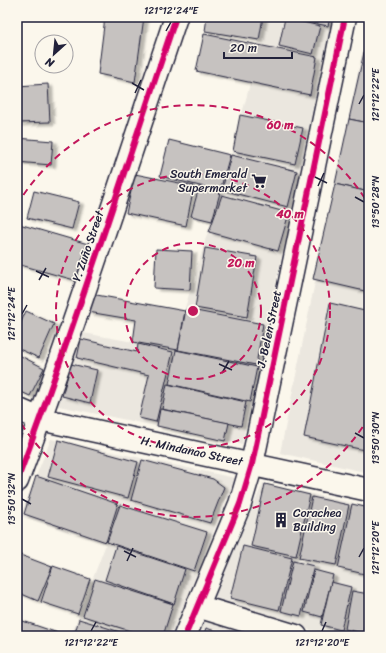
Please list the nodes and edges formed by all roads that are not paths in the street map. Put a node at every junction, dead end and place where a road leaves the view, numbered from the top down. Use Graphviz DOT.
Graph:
graph roads {
  1 [pos="176,17"];
  2 [pos="345,17"];
  3 [pos="17,409"];
  4 [pos="40,419"];
  5 [pos="252,464"];
  6 [pos="17,481"];
  7 [pos="369,490"];
  8 [pos="197,606"];
  9 [pos="185,636"];
  10 [pos="296,636"];
  1 -- 4 [label="street, Y. Zuño Street"];
  2 -- 5 [label="street, J. Belen Street"];
  3 -- 4 [label="street, H. Mindanao Street"];
  4 -- 5 [label="street, H. Mindanao Street"];
  4 -- 6 [label="street, Y. Zuño Street"];
  5 -- 7 [label="street, H. Mindanao Street"];
  5 -- 8 [label="street, J. Belen Street"];
  8 -- 9 [label="street, J. Belen Street"];
  8 -- 10 [label="street"];
}
